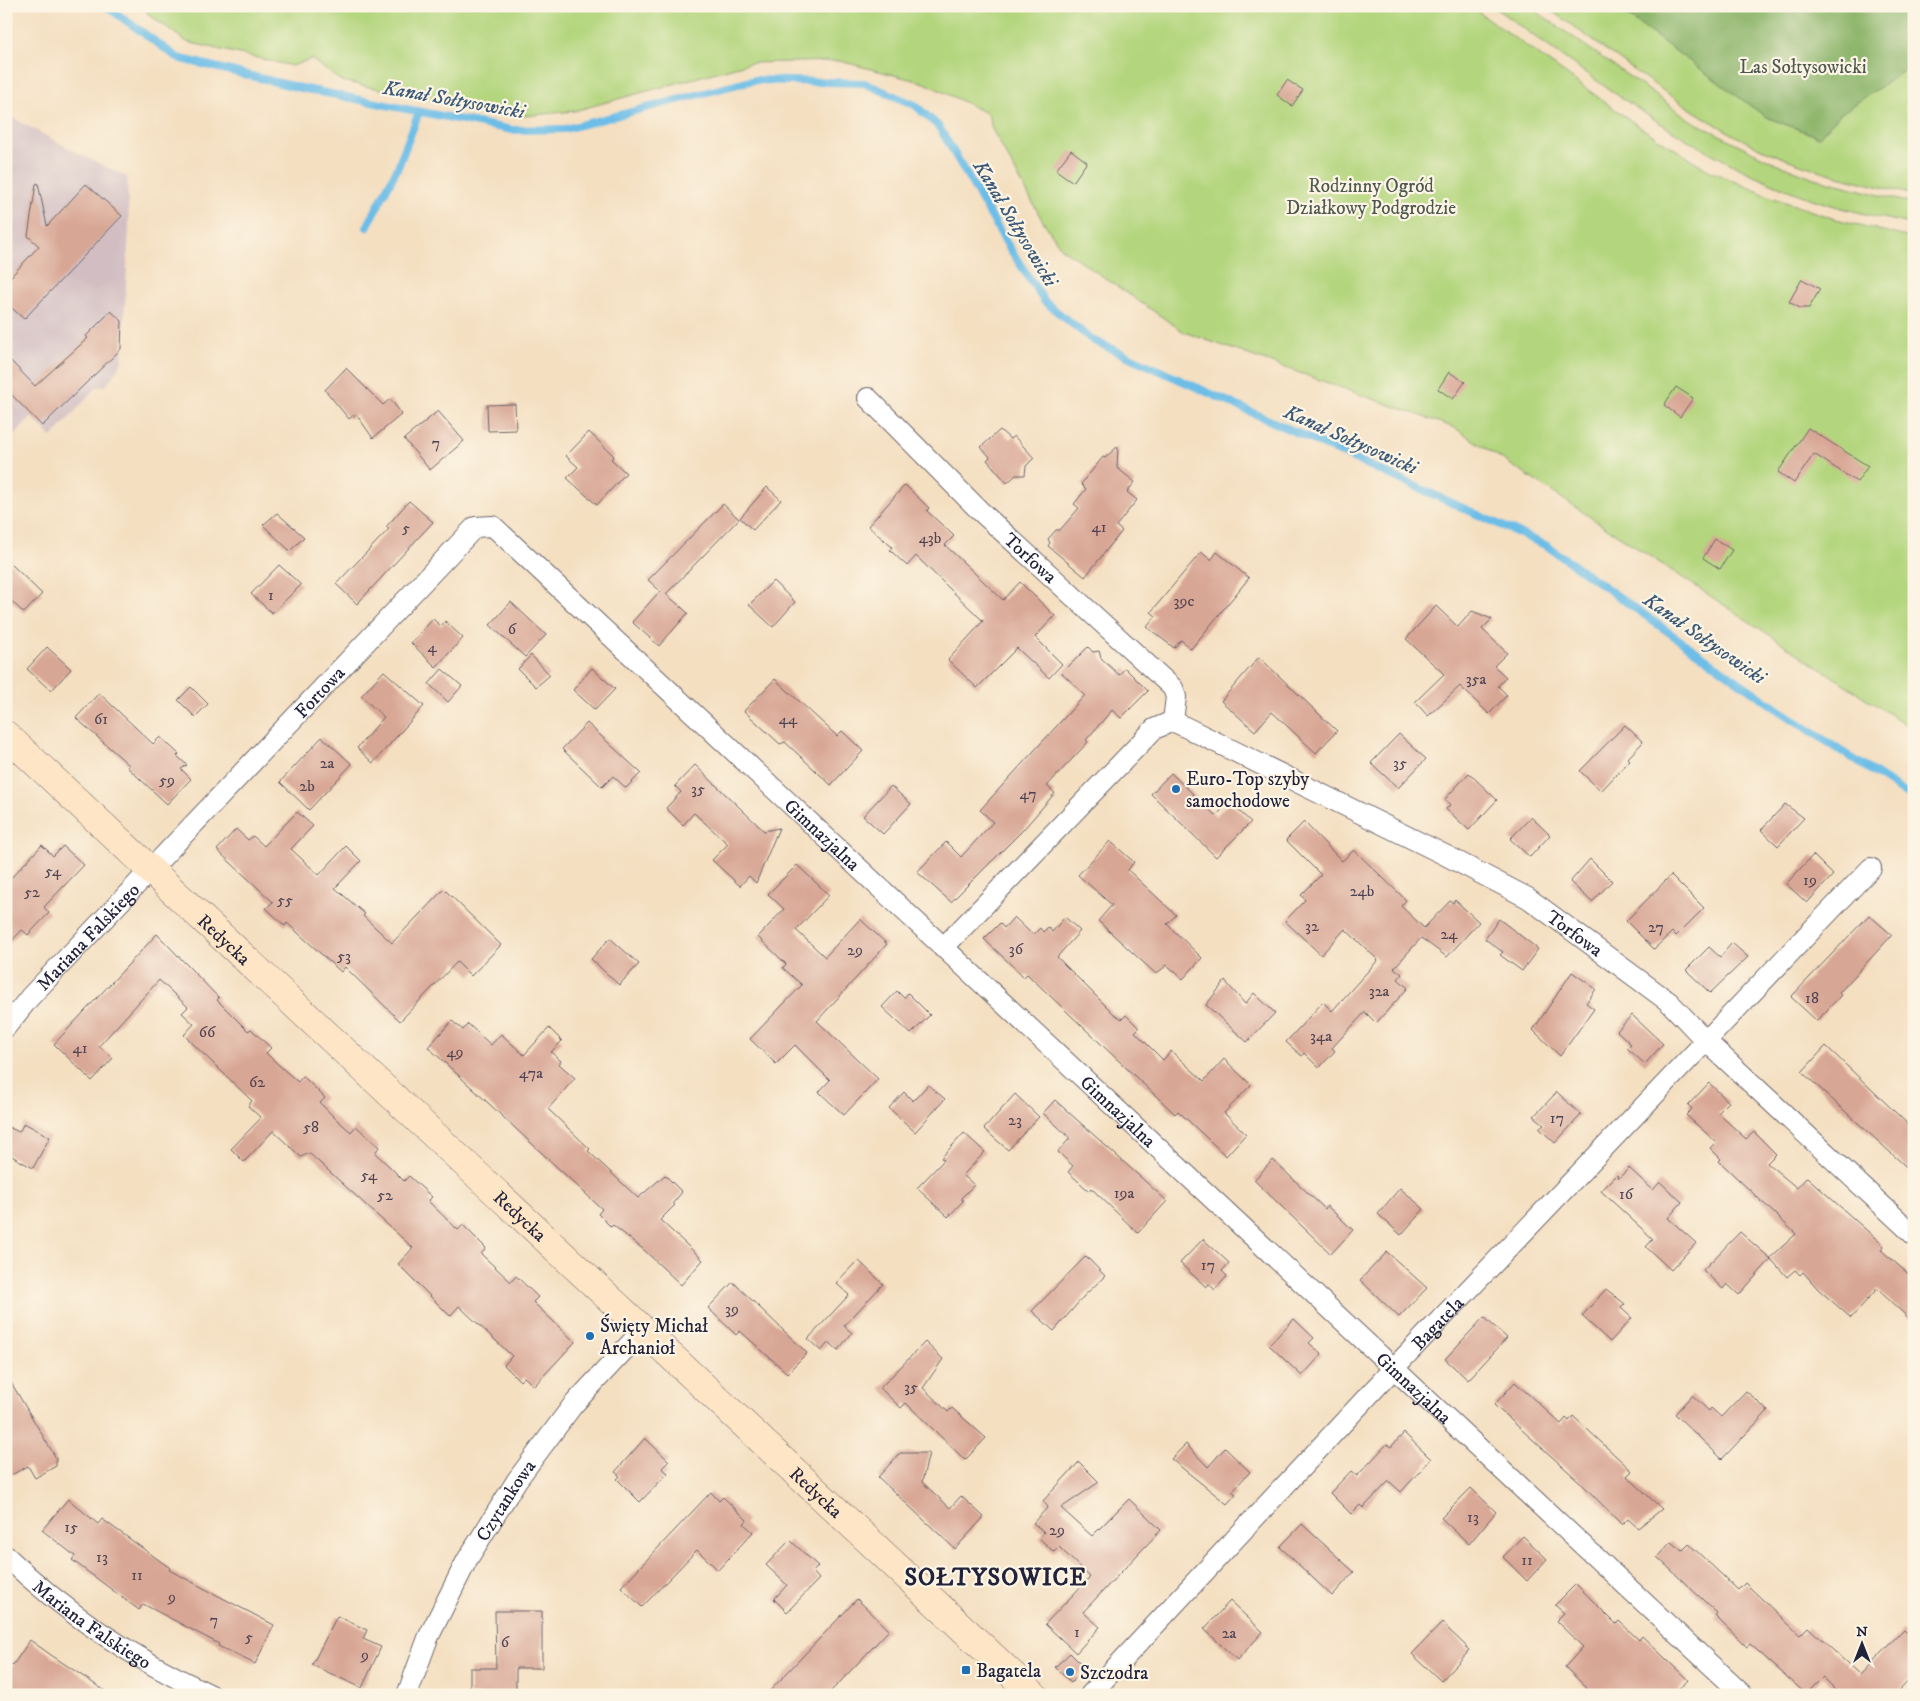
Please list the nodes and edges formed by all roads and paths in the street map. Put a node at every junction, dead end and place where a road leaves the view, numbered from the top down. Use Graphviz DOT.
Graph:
graph roads {
  1 [pos="868,398"];
  2 [pos="493,526"];
  3 [pos="1173,721"];
  4 [pos="6,735"];
  5 [pos="1871,868"];
  6 [pos="151,870"];
  7 [pos="943,948"];
  8 [pos="6,1027"];
  9 [pos="1706,1041"];
  10 [pos="1914,1235"];
  11 [pos="643,1330"];
  12 [pos="1394,1368"];
  13 [pos="6,1556"];
  14 [pos="211,1695"];
  15 [pos="407,1695"];
  16 [pos="1034,1695"];
  17 [pos="1090,1695"];
  18 [pos="1743,1695"];
  1 -- 3 [label="street, Torfowa"];
  2 -- 6 [label="street, Fortowa"];
  2 -- 7 [label="street, Gimnazjalna"];
  3 -- 7 [label="street"];
  3 -- 9 [label="street, Torfowa"];
  4 -- 6 [label="street, Redycka"];
  5 -- 9 [label="street, Bagatela"];
  6 -- 8 [label="street, Mariana Falskiego"];
  6 -- 11 [label="street, Redycka"];
  7 -- 12 [label="street, Gimnazjalna"];
  9 -- 10 [label="street, Torfowa"];
  9 -- 12 [label="street, Bagatela"];
  11 -- 15 [label="street, Czytankowa"];
  11 -- 16 [label="street, Redycka"];
  12 -- 17 [label="street, Bagatela"];
  12 -- 18 [label="street, Gimnazjalna"];
  13 -- 14 [label="street, Mariana Falskiego"];
}
